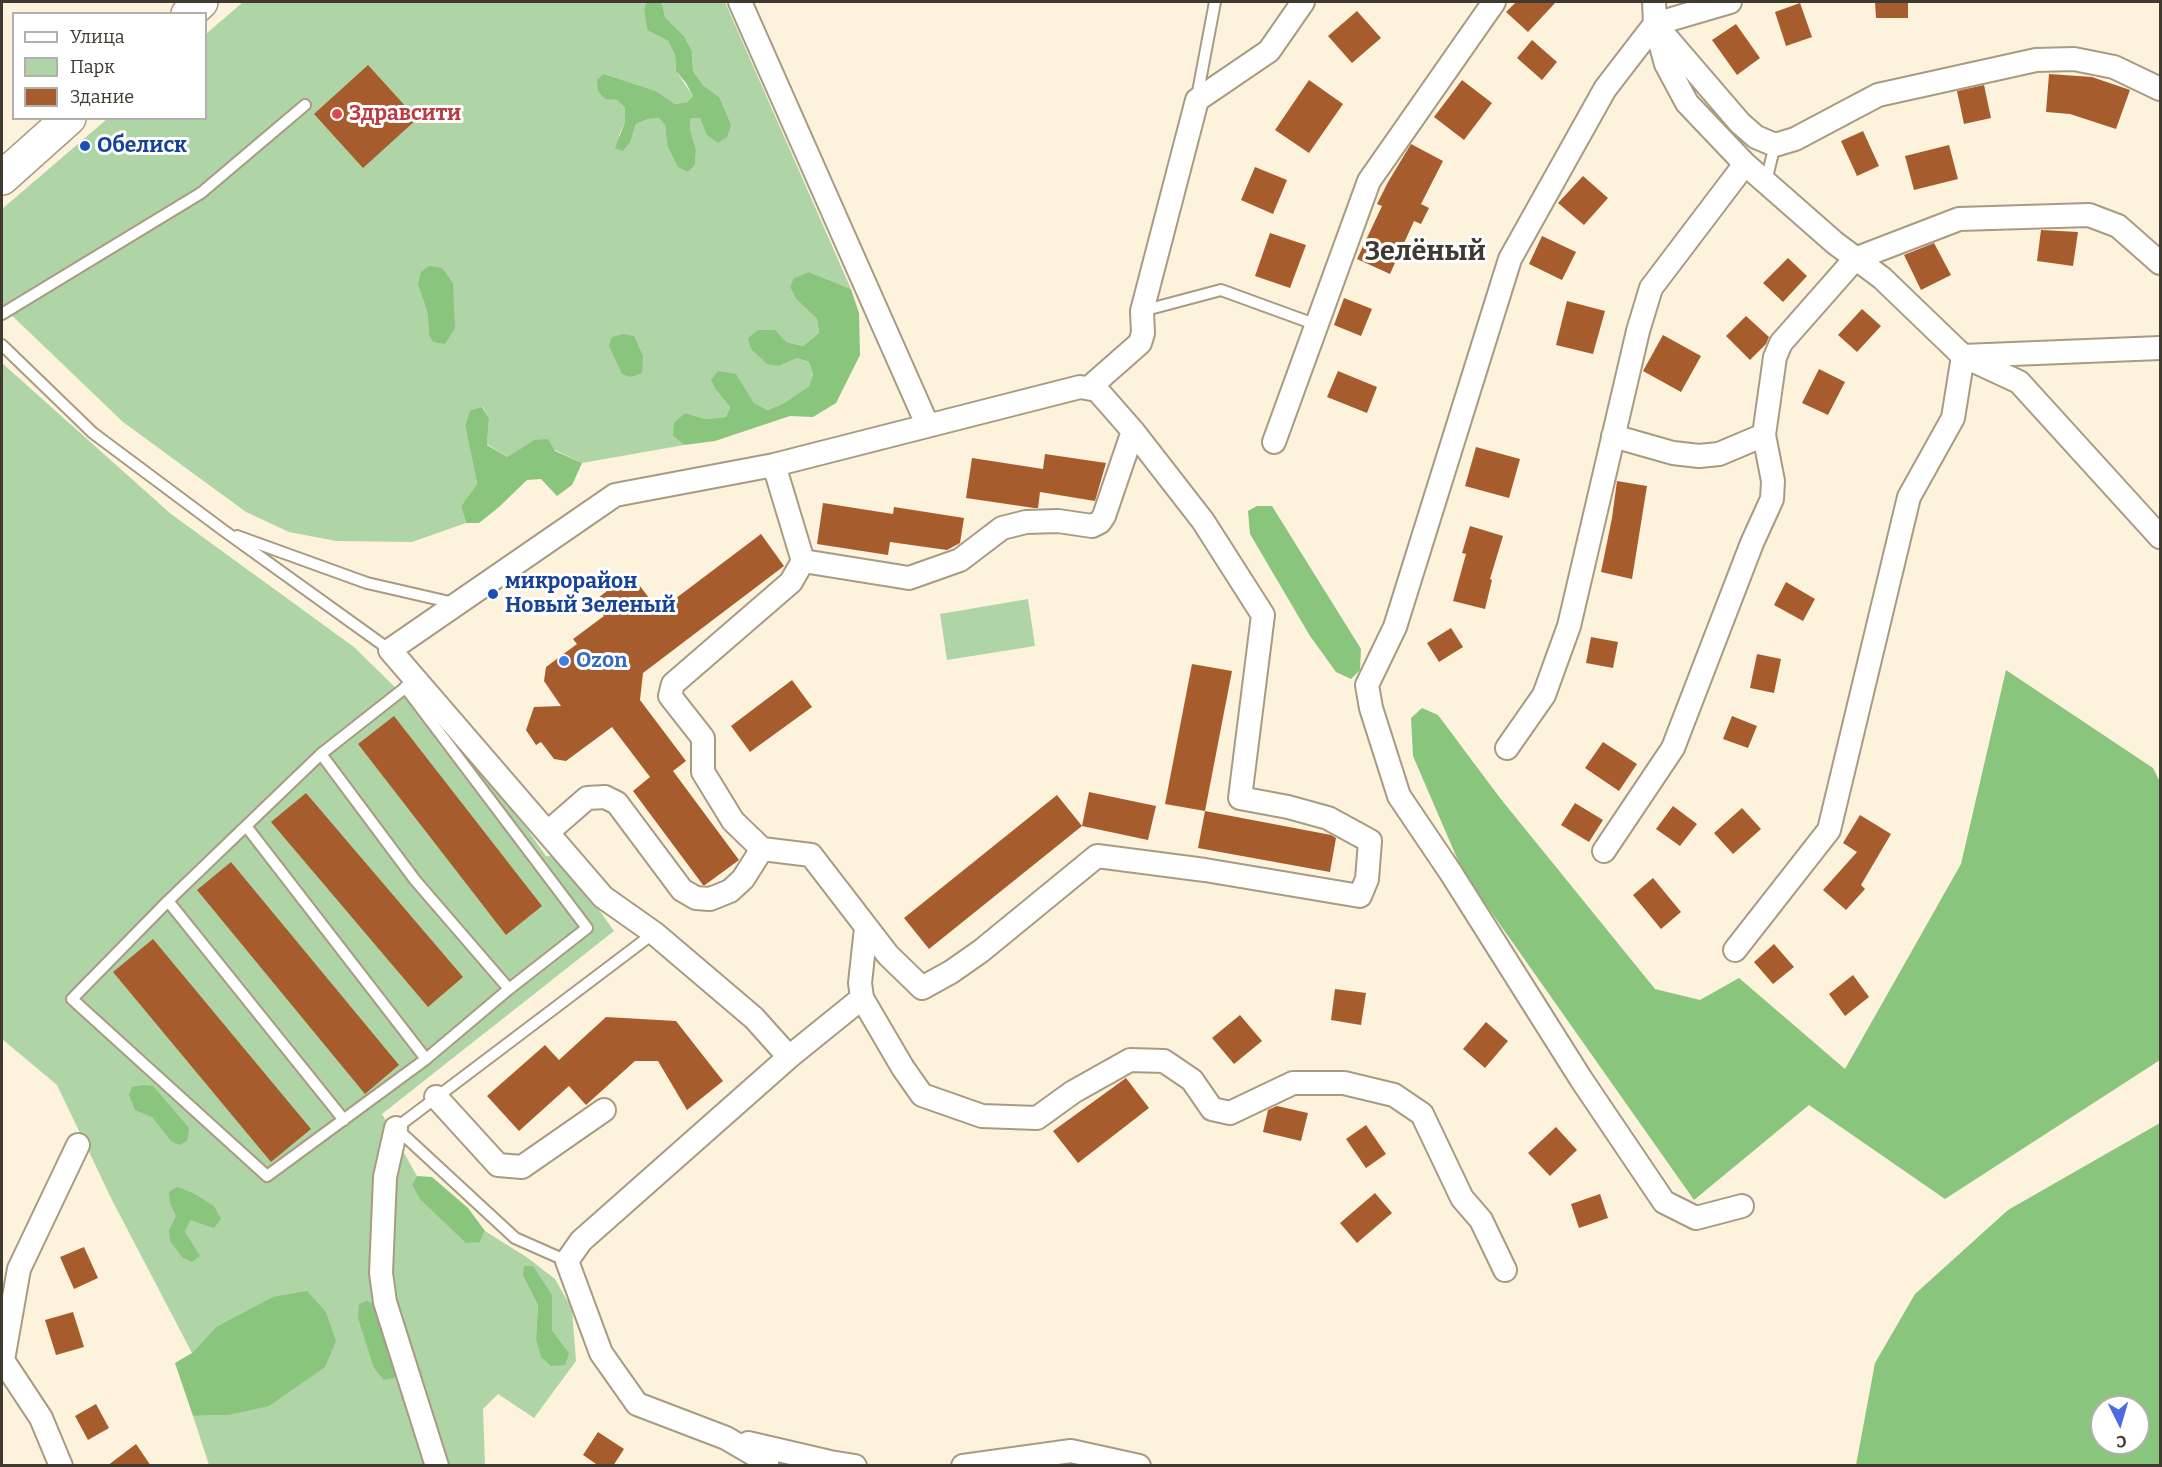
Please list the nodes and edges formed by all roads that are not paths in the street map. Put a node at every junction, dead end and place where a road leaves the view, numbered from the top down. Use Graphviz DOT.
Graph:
graph roads {
  1 [pos="740,2"];
  2 [pos="1215,2"];
  3 [pos="1304,2"];
  4 [pos="1494,2"];
  5 [pos="1654,2"];
  6 [pos="1730,2"];
  7 [pos="1655,24"];
  8 [pos="2160,89"];
  9 [pos="1197,100"];
  10 [pos="305,105"];
  11 [pos="67,120"];
  12 [pos="1775,145"];
  13 [pos="1745,164"];
  14 [pos="2,178"];
  15 [pos="1766,181"];
  16 [pos="1855,259"];
  17 [pos="2160,263"];
  18 [pos="1142,311"];
  19 [pos="2,314"];
  20 [pos="1317,325"];
  21 [pos="2,345"];
  22 [pos="2160,348"];
  23 [pos="1963,356"];
  24 [pos="1089,387"];
  25 [pos="927,424"];
  26 [pos="1133,431"];
  27 [pos="1764,435"];
  28 [pos="1613,436"];
  29 [pos="1274,442"];
  30 [pos="774,465"];
  31 [pos="223,530"];
  32 [pos="2160,537"];
  33 [pos="803,561"];
  34 [pos="456,604"];
  35 [pos="390,650"];
  36 [pos="410,683"];
  37 [pos="1507,748"];
  38 [pos="321,754"];
  39 [pos="246,826"];
  40 [pos="548,832"];
  41 [pos="762,849"];
  42 [pos="1604,851"];
  43 [pos="168,901"];
  44 [pos="866,928"];
  45 [pos="654,933"];
  46 [pos="1735,950"];
  47 [pos="509,989"];
  48 [pos="862,998"];
  49 [pos="789,1058"];
  50 [pos="426,1059"];
  51 [pos="436,1097"];
  52 [pos="604,1110"];
  53 [pos="345,1120"];
  54 [pos="396,1128"];
  55 [pos="78,1145"];
  56 [pos="1742,1206"];
  57 [pos="567,1261"];
  58 [pos="1505,1270"];
  59 [pos="2,1360"];
  60 [pos="726,1438"];
  61 [pos="769,1464"];
  62 [pos="61,1466"];
  63 [pos="437,1466"];
  64 [pos="855,1466"];
  65 [pos="963,1466"];
  66 [pos="1139,1466"];
  1 -- 25 [label="street"];
  2 -- 9 [label="lane"];
  3 -- 9 [label="street"];
  4 -- 20 [label="street"];
  5 -- 7 [label="street"];
  6 -- 7 [label="street"];
  7 -- 12 [label="street"];
  7 -- 13 [label="street"];
  7 -- 56 [label="street"];
  8 -- 12 [label="street"];
  9 -- 18 [label="street"];
  10 -- 19 [label="lane"];
  11 -- 14 [label="main road"];
  12 -- 15 [label="lane"];
  13 -- 15 [label="street"];
  13 -- 28 [label="street"];
  15 -- 16 [label="street"];
  16 -- 17 [label="street"];
  16 -- 23 [label="street"];
  16 -- 27 [label="street"];
  18 -- 20 [label="lane"];
  18 -- 24 [label="street"];
  20 -- 29 [label="street"];
  21 -- 31 [label="lane"];
  22 -- 23 [label="street"];
  23 -- 32 [label="street"];
  23 -- 46 [label="street"];
  24 -- 25 [label="street"];
  24 -- 26 [label="street"];
  25 -- 30 [label="street"];
  26 -- 33 [label="street"];
  26 -- 44 [label="street"];
  27 -- 28 [label="street"];
  27 -- 42 [label="street"];
  28 -- 37 [label="street"];
  30 -- 33 [label="street"];
  30 -- 34 [label="street"];
  31 -- 34 [label="lane"];
  31 -- 35 [label="lane"];
  33 -- 41 [label="street"];
  34 -- 35 [label="street"];
  35 -- 36 [label="street"];
  36 -- 38 [label="lane"];
  36 -- 40 [label="street"];
  36 -- 47 [label="lane"];
  38 -- 39 [label="lane"];
  38 -- 47 [label="lane"];
  39 -- 43 [label="lane"];
  39 -- 50 [label="lane"];
  40 -- 41 [label="street"];
  40 -- 45 [label="street"];
  41 -- 44 [label="street"];
  43 -- 53 [label="lane"];
  43 -- 53 [label="lane"];
  44 -- 48 [label="street"];
  45 -- 49 [label="street"];
  45 -- 51 [label="lane"];
  47 -- 50 [label="lane"];
  48 -- 49 [label="street"];
  48 -- 58 [label="street"];
  49 -- 57 [label="street"];
  50 -- 53 [label="lane"];
  51 -- 52 [label="street"];
  51 -- 54 [label="lane"];
  54 -- 57 [label="lane"];
  54 -- 63 [label="street"];
  55 -- 59 [label="street"];
  57 -- 60 [label="street"];
  59 -- 62 [label="street"];
  60 -- 61 [label="street"];
  60 -- 64 [label="street"];
  65 -- 66 [label="street"];
}
